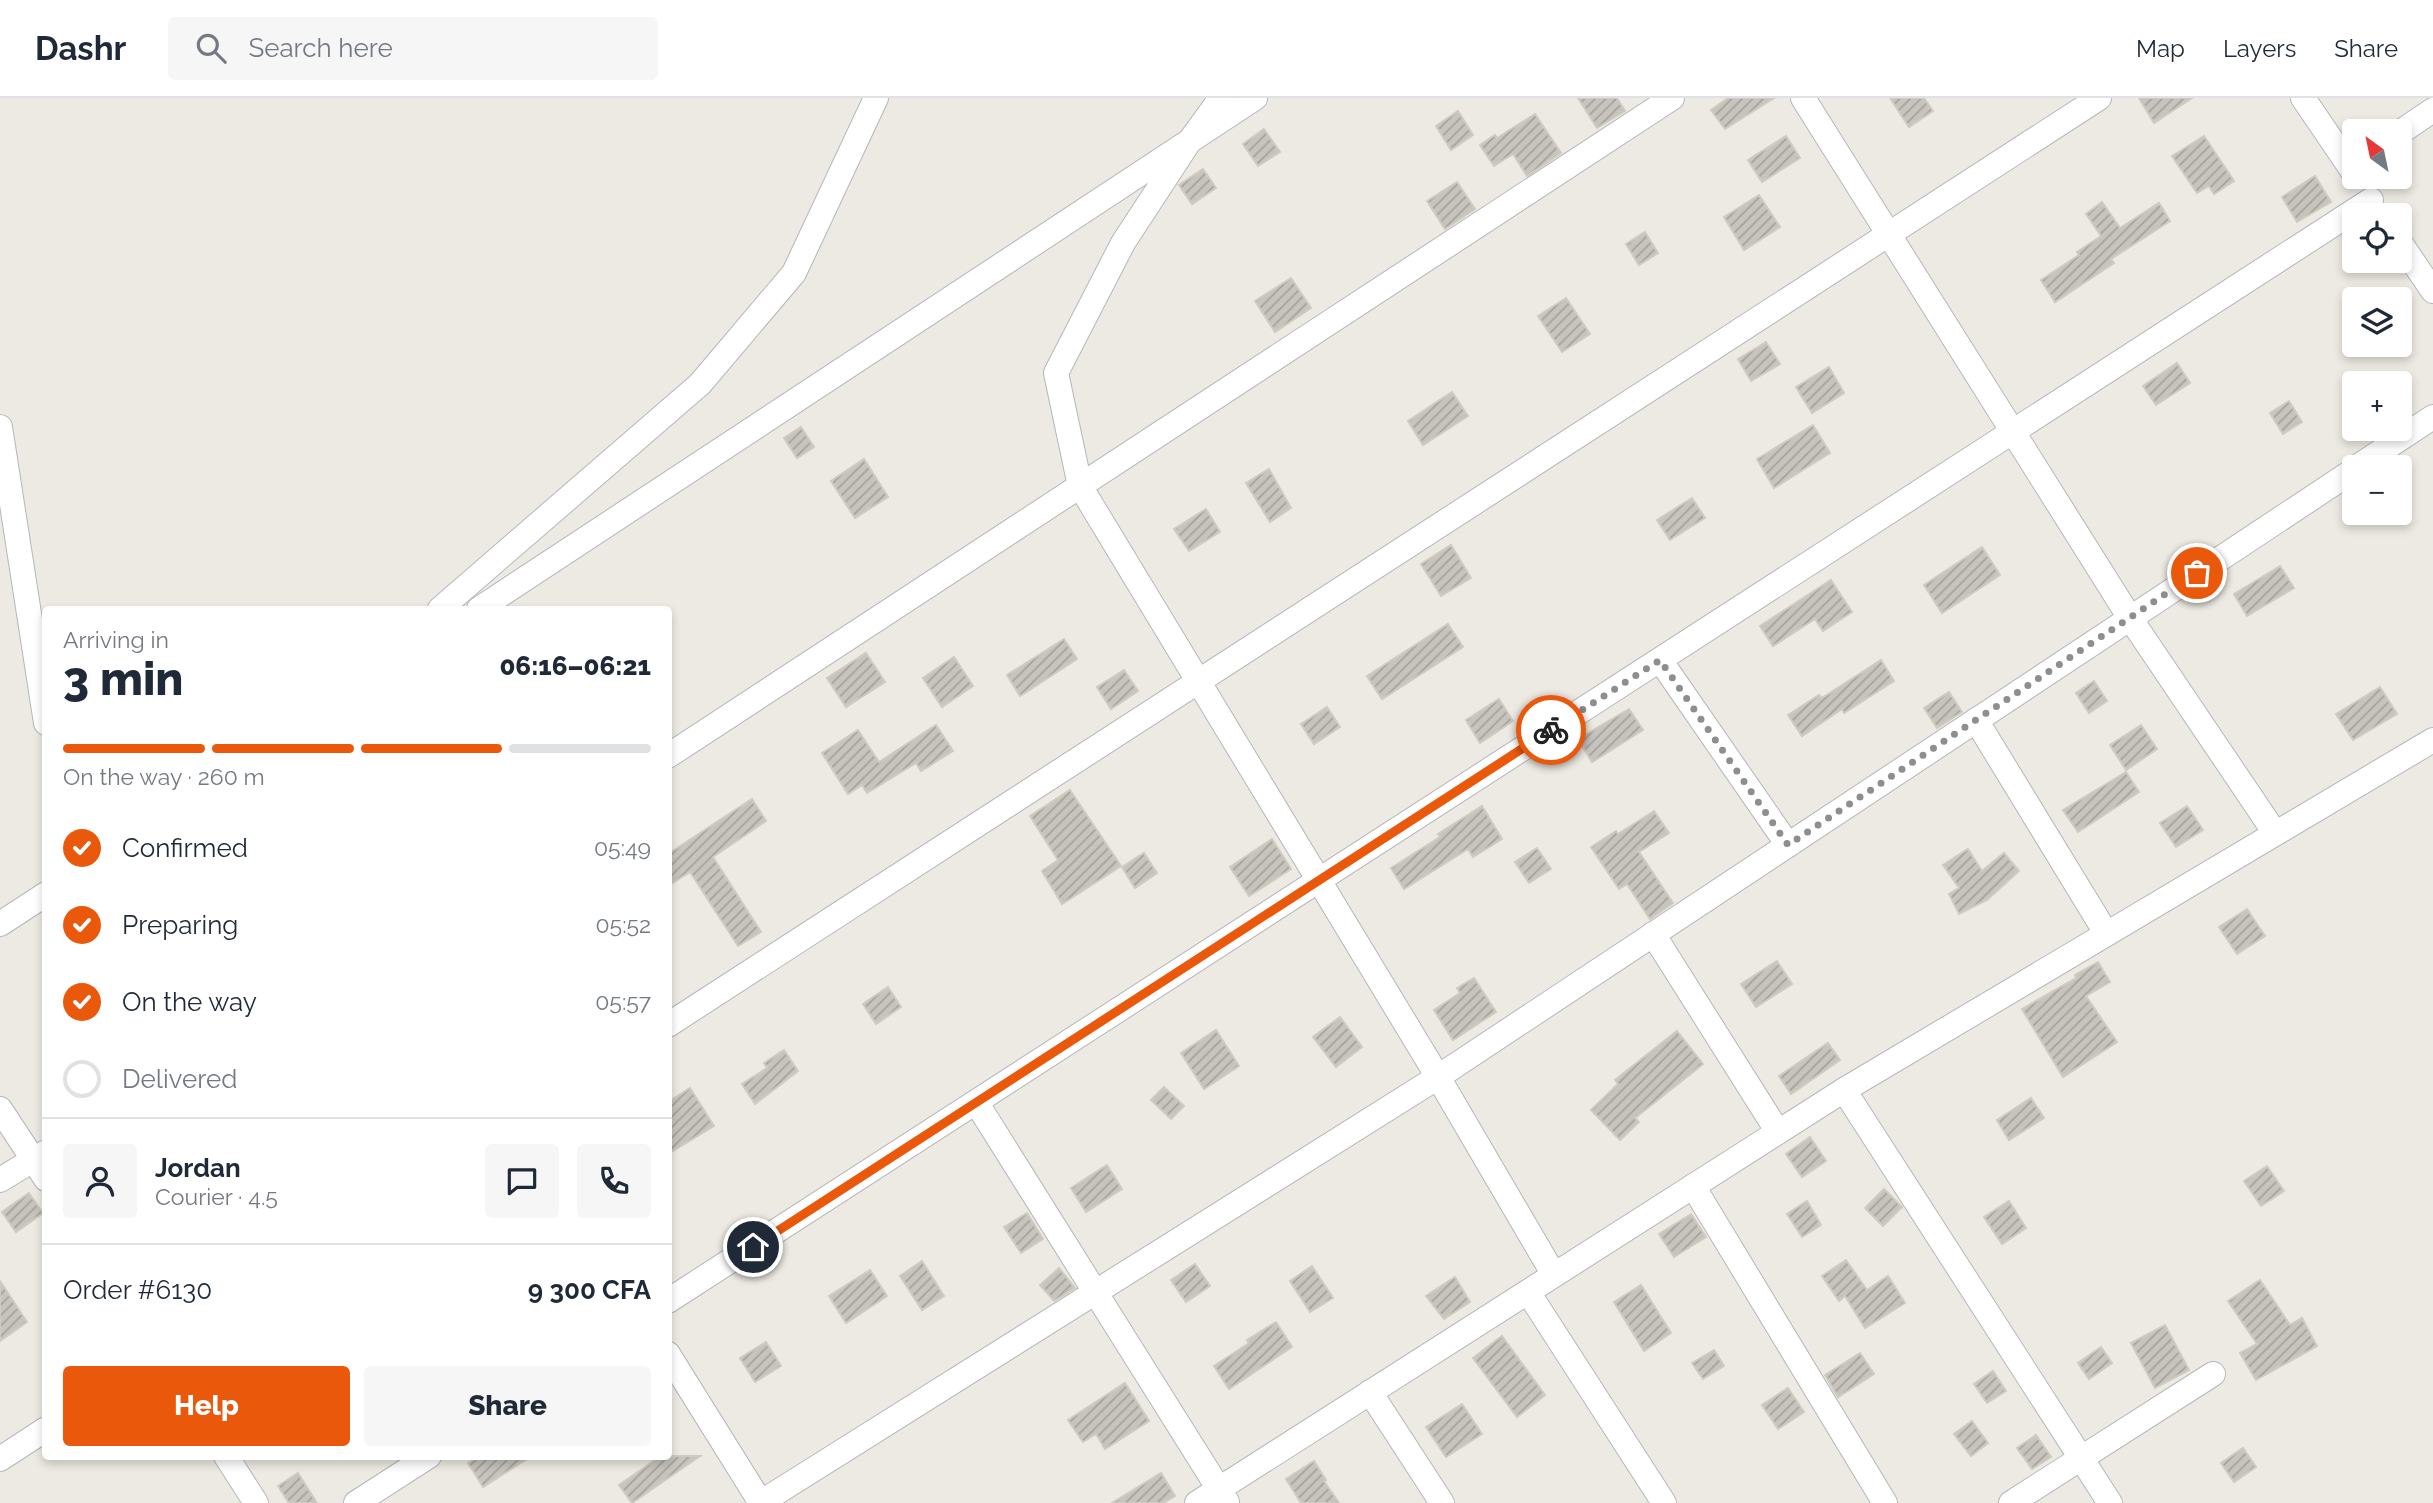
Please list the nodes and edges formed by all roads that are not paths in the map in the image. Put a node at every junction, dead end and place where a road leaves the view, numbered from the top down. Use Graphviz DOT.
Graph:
graph roads {
  1 [pos="876,98"];
  2 [pos="1221,98"];
  3 [pos="1255,98"];
  4 [pos="1672,98"];
  5 [pos="1803,98"];
  6 [pos="2099,98"];
  7 [pos="2303,98"];
  8 [pos="2433,110"];
  9 [pos="2412,124"];
  10 [pos="1189,142"];
  11 [pos="2342,154"];
  12 [pos="2342,229"];
  13 [pos="1889,234"];
  14 [pos="2412,260"];
  15 [pos="2433,291"];
  16 [pos="2433,417"];
  17 [pos="0,427"];
  18 [pos="2013,431"];
  19 [pos="2376,455"];
  20 [pos="2342,477"];
  21 [pos="1080,486"];
  22 [pos="443,606"];
  23 [pos="484,606"];
  24 [pos="2130,618"];
  25 [pos="1660,660"];
  26 [pos="1198,682"];
  27 [pos="42,697"];
  28 [pos="1976,720"];
  29 [pos="2433,740"];
  30 [pos="672,753"];
  31 [pos="2275,834"];
  32 [pos="1788,845"];
  33 [pos="1319,880"];
  34 [pos="42,897"];
  35 [pos="0,924"];
  36 [pos="2106,933"];
  37 [pos="1653,934"];
  38 [pos="672,1022"];
  39 [pos="1438,1077"];
  40 [pos="1844,1090"];
  41 [pos="976,1102"];
  42 [pos="0,1109"];
  43 [pos="1778,1132"];
  44 [pos="41,1164"];
  45 [pos="0,1181"];
  46 [pos="1693,1186"];
  47 [pos="1554,1275"];
  48 [pos="1095,1292"];
  49 [pos="1528,1292"];
  50 [pos="672,1298"];
  51 [pos="672,1360"];
  52 [pos="2213,1374"];
  53 [pos="1370,1392"];
  54 [pos="42,1432"];
  55 [pos="0,1459"];
  56 [pos="2081,1459"];
  57 [pos="229,1460"];
  58 [pos="423,1460"];
  59 [pos="1223,1496"];
  60 [pos="256,1503"];
  61 [pos="356,1503"];
  62 [pos="761,1503"];
  63 [pos="1197,1503"];
  64 [pos="1442,1503"];
  65 [pos="1664,1503"];
  66 [pos="1885,1503"];
  67 [pos="2011,1503"];
  68 [pos="2110,1503"];
  1 -- 22 [label="street"];
  2 -- 10 [label="street"];
  3 -- 10 [label="street"];
  4 -- 21 [label="street"];
  5 -- 13 [label="street"];
  6 -- 13 [label="street"];
  7 -- 11 [label="street"];
  8 -- 9 [label="street"];
  10 -- 21 [label="street"];
  10 -- 23 [label="street"];
  12 -- 18 [label="street"];
  13 -- 18 [label="street"];
  13 -- 26 [label="street"];
  14 -- 15 [label="street"];
  16 -- 19 [label="street"];
  17 -- 27 [label="street"];
  18 -- 24 [label="street"];
  18 -- 25 [label="street"];
  20 -- 24 [label="street"];
  21 -- 26 [label="street"];
  21 -- 30 [label="street"];
  24 -- 28 [label="street"];
  24 -- 31 [label="street"];
  25 -- 32 [label="street"];
  25 -- 33 [label="street"];
  26 -- 33 [label="street"];
  26 -- 38 [label="street"];
  28 -- 32 [label="street"];
  28 -- 36 [label="street"];
  29 -- 31 [label="street"];
  31 -- 36 [label="street"];
  32 -- 37 [label="street"];
  33 -- 39 [label="street"];
  33 -- 41 [label="street"];
  34 -- 35 [label="street"];
  36 -- 40 [label="street"];
  37 -- 39 [label="street"];
  37 -- 43 [label="street"];
  39 -- 47 [label="street"];
  39 -- 48 [label="street"];
  40 -- 43 [label="street"];
  40 -- 56 [label="street"];
  41 -- 48 [label="street"];
  41 -- 50 [label="street"];
  42 -- 44 [label="street"];
  43 -- 46 [label="street"];
  44 -- 45 [label="street"];
  46 -- 47 [label="street"];
  46 -- 66 [label="street"];
  47 -- 49 [label="street"];
  48 -- 59 [label="street"];
  48 -- 62 [label="street"];
  49 -- 53 [label="street"];
  49 -- 65 [label="street"];
  51 -- 62 [label="street"];
  52 -- 56 [label="street"];
  53 -- 59 [label="street"];
  53 -- 64 [label="street"];
  54 -- 55 [label="street"];
  56 -- 67 [label="street"];
  56 -- 68 [label="street"];
  57 -- 60 [label="street"];
  58 -- 61 [label="street"];
  59 -- 63 [label="street"];
}
